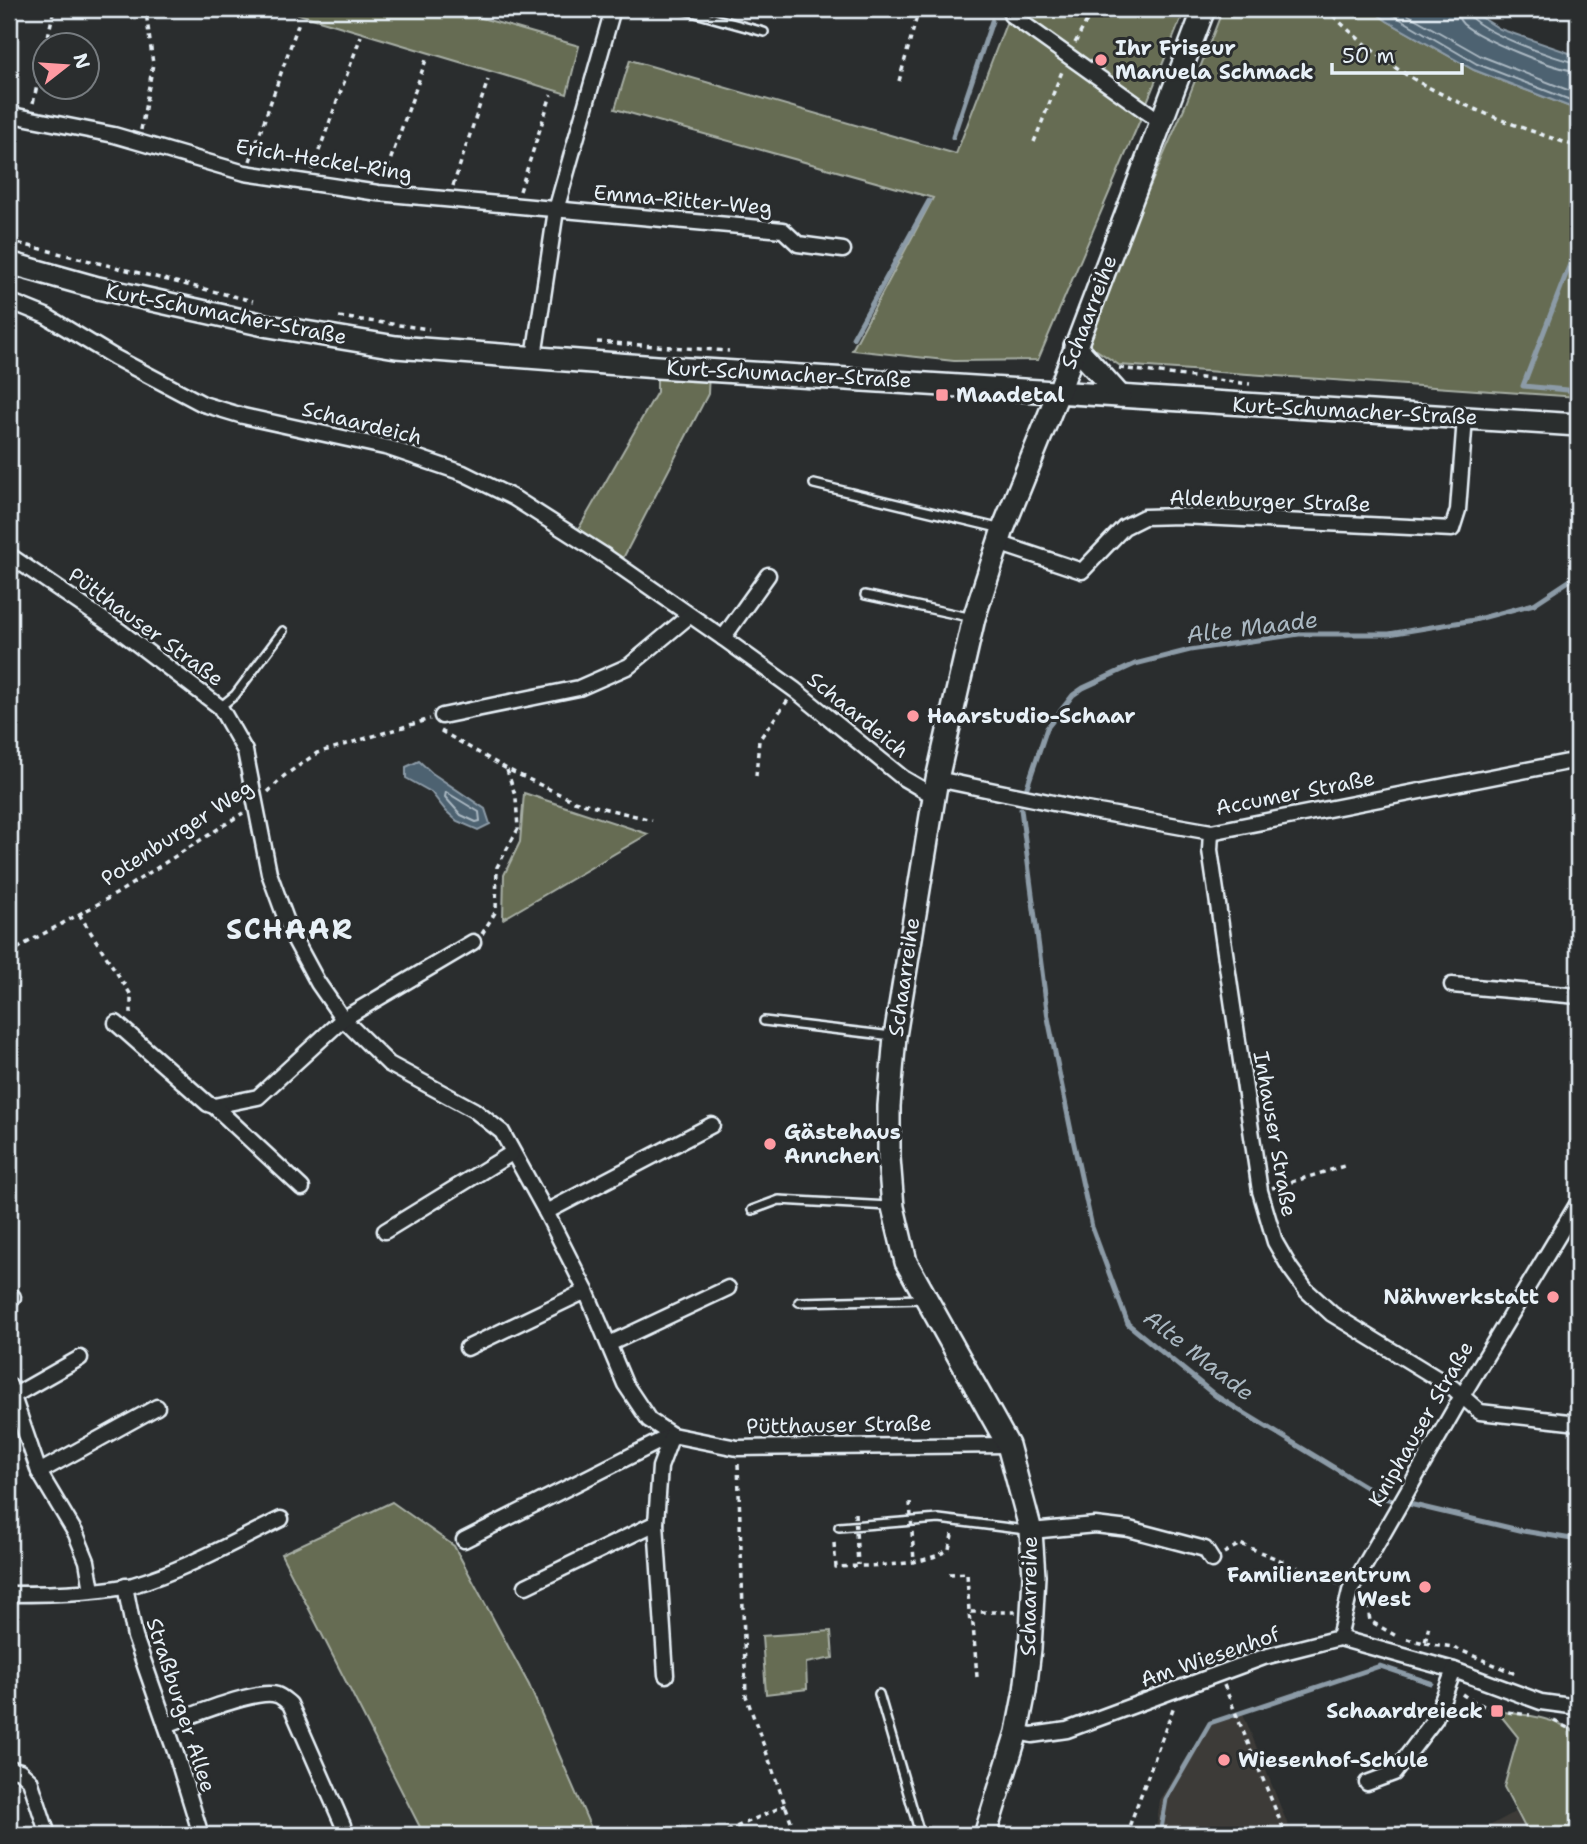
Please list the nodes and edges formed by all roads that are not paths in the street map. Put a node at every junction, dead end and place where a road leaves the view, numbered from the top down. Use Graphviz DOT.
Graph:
graph roads {
  1 [pos="613,9"];
  2 [pos="681,9"];
  3 [pos="1204,9"];
  4 [pos="1011,15"];
  5 [pos="764,32"];
  6 [pos="9,110"];
  7 [pos="1161,122"];
  8 [pos="556,210"];
  9 [pos="843,250"];
  10 [pos="9,263"];
  11 [pos="9,301"];
  12 [pos="1076,346"];
  13 [pos="534,357"];
  14 [pos="1059,391"];
  15 [pos="1120,396"];
  16 [pos="1465,418"];
  17 [pos="1578,425"];
  18 [pos="814,484"];
  19 [pos="1000,536"];
  20 [pos="9,555"];
  21 [pos="768,575"];
  22 [pos="865,595"];
  23 [pos="689,616"];
  24 [pos="974,618"];
  25 [pos="283,631"];
  26 [pos="723,639"];
  27 [pos="220,706"];
  28 [pos="438,721"];
  29 [pos="1578,760"];
  30 [pos="936,787"];
  31 [pos="1211,832"];
  32 [pos="472,942"];
  33 [pos="1452,985"];
  34 [pos="1578,996"];
  35 [pos="343,1019"];
  36 [pos="764,1021"];
  37 [pos="116,1023"];
  38 [pos="895,1036"];
  39 [pos="214,1106"];
  40 [pos="712,1125"];
  41 [pos="512,1153"];
  42 [pos="302,1188"];
  43 [pos="1578,1203"];
  44 [pos="893,1207"];
  45 [pos="752,1210"];
  46 [pos="547,1212"];
  47 [pos="385,1231"];
  48 [pos="729,1288"];
  49 [pos="586,1291"];
  50 [pos="926,1299"];
  51 [pos="799,1302"];
  52 [pos="609,1344"];
  53 [pos="467,1348"];
  54 [pos="80,1358"];
  55 [pos="11,1391"];
  56 [pos="1462,1395"];
  57 [pos="157,1407"];
  58 [pos="1578,1423"];
  59 [pos="15,1427"];
  60 [pos="672,1434"];
  61 [pos="1008,1445"];
  62 [pos="38,1472"];
  63 [pos="281,1519"];
  64 [pos="656,1524"];
  65 [pos="839,1527"];
  66 [pos="1031,1531"];
  67 [pos="464,1540"];
  68 [pos="1213,1560"];
  69 [pos="125,1586"];
  70 [pos="526,1586"];
  71 [pos="92,1590"];
  72 [pos="9,1594"];
  73 [pos="1339,1638"];
  74 [pos="1454,1670"];
  75 [pos="666,1675"];
  76 [pos="879,1694"];
  77 [pos="1578,1707"];
  78 [pos="166,1725"];
  79 [pos="1017,1732"];
  80 [pos="9,1768"];
  81 [pos="1367,1783"];
  82 [pos="48,1835"];
  83 [pos="201,1835"];
  84 [pos="345,1835"];
  85 [pos="916,1835"];
  86 [pos="985,1835"];
  1 -- 8 [label="street"];
  2 -- 5 [label="lane"];
  3 -- 7 [label="main road, Schaarreihe"];
  4 -- 7 [label="street"];
  6 -- 8 [label="street, Erich-Heckel-Ring"];
  7 -- 12 [label="main road, Schaarreihe"];
  8 -- 9 [label="street, Emma-Ritter-Weg"];
  8 -- 13 [label="street"];
  10 -- 13 [label="main road, Kurt-Schumacher-Straße"];
  11 -- 23 [label="street, Schaardeich"];
  12 -- 14 [label="main road, Schaarreihe"];
  12 -- 15 [label="main road"];
  13 -- 14 [label="main road, Kurt-Schumacher-Straße"];
  14 -- 15 [label="main road, Kurt-Schumacher-Straße"];
  14 -- 19 [label="main road, Schaarreihe"];
  15 -- 16 [label="main road, Kurt-Schumacher-Straße"];
  16 -- 17 [label="main road, Kurt-Schumacher-Straße"];
  16 -- 19 [label="street, Aldenburger Straße"];
  18 -- 19 [label="lane"];
  19 -- 24 [label="main road, Schaarreihe"];
  20 -- 27 [label="street, Pütthauser Straße"];
  21 -- 26 [label="street"];
  22 -- 24 [label="lane"];
  23 -- 26 [label="street, Schaardeich"];
  23 -- 28 [label="street"];
  24 -- 30 [label="main road, Schaarreihe"];
  25 -- 27 [label="lane"];
  26 -- 30 [label="street, Schaardeich"];
  27 -- 35 [label="street, Pütthauser Straße"];
  29 -- 31 [label="street, Accumer Straße"];
  30 -- 31 [label="street, Accumer Straße"];
  30 -- 38 [label="main road, Schaarreihe"];
  31 -- 56 [label="street, Inhauser Straße"];
  32 -- 35 [label="street"];
  33 -- 34 [label="street"];
  35 -- 39 [label="street"];
  35 -- 41 [label="street, Pütthauser Straße"];
  36 -- 38 [label="lane"];
  37 -- 39 [label="street"];
  38 -- 44 [label="main road, Schaarreihe"];
  39 -- 42 [label="street"];
  40 -- 46 [label="street"];
  41 -- 46 [label="street, Pütthauser Straße"];
  41 -- 47 [label="street"];
  43 -- 56 [label="street, Kniphauser Straße"];
  44 -- 45 [label="lane"];
  44 -- 50 [label="main road, Schaarreihe"];
  46 -- 49 [label="street, Pütthauser Straße"];
  48 -- 52 [label="street"];
  49 -- 52 [label="street, Pütthauser Straße"];
  49 -- 53 [label="street"];
  50 -- 51 [label="lane"];
  50 -- 61 [label="main road, Schaarreihe"];
  52 -- 60 [label="street, Pütthauser Straße"];
  54 -- 55 [label="street"];
  55 -- 59 [label="street"];
  56 -- 58 [label="street, Inhauser Straße"];
  56 -- 73 [label="street, Kniphauser Straße"];
  57 -- 62 [label="street"];
  59 -- 62 [label="street"];
  60 -- 61 [label="street, Pütthauser Straße"];
  60 -- 64 [label="street"];
  60 -- 67 [label="street"];
  61 -- 66 [label="main road, Schaarreihe"];
  62 -- 71 [label="street"];
  63 -- 69 [label="street"];
  64 -- 70 [label="street"];
  64 -- 75 [label="street"];
  65 -- 66 [label="lane"];
  66 -- 68 [label="street"];
  66 -- 79 [label="main road, Schaarreihe"];
  69 -- 71 [label="street"];
  69 -- 78 [label="street, Straßburger Allee"];
  71 -- 72 [label="street"];
  73 -- 74 [label="street, Am Wiesenhof"];
  73 -- 79 [label="street, Am Wiesenhof"];
  74 -- 77 [label="street, Am Wiesenhof"];
  74 -- 81 [label="street"];
  76 -- 85 [label="lane"];
  78 -- 83 [label="street, Straßburger Allee"];
  78 -- 84 [label="street"];
  79 -- 86 [label="main road, Schaarreihe"];
  80 -- 82 [label="street"];
}
